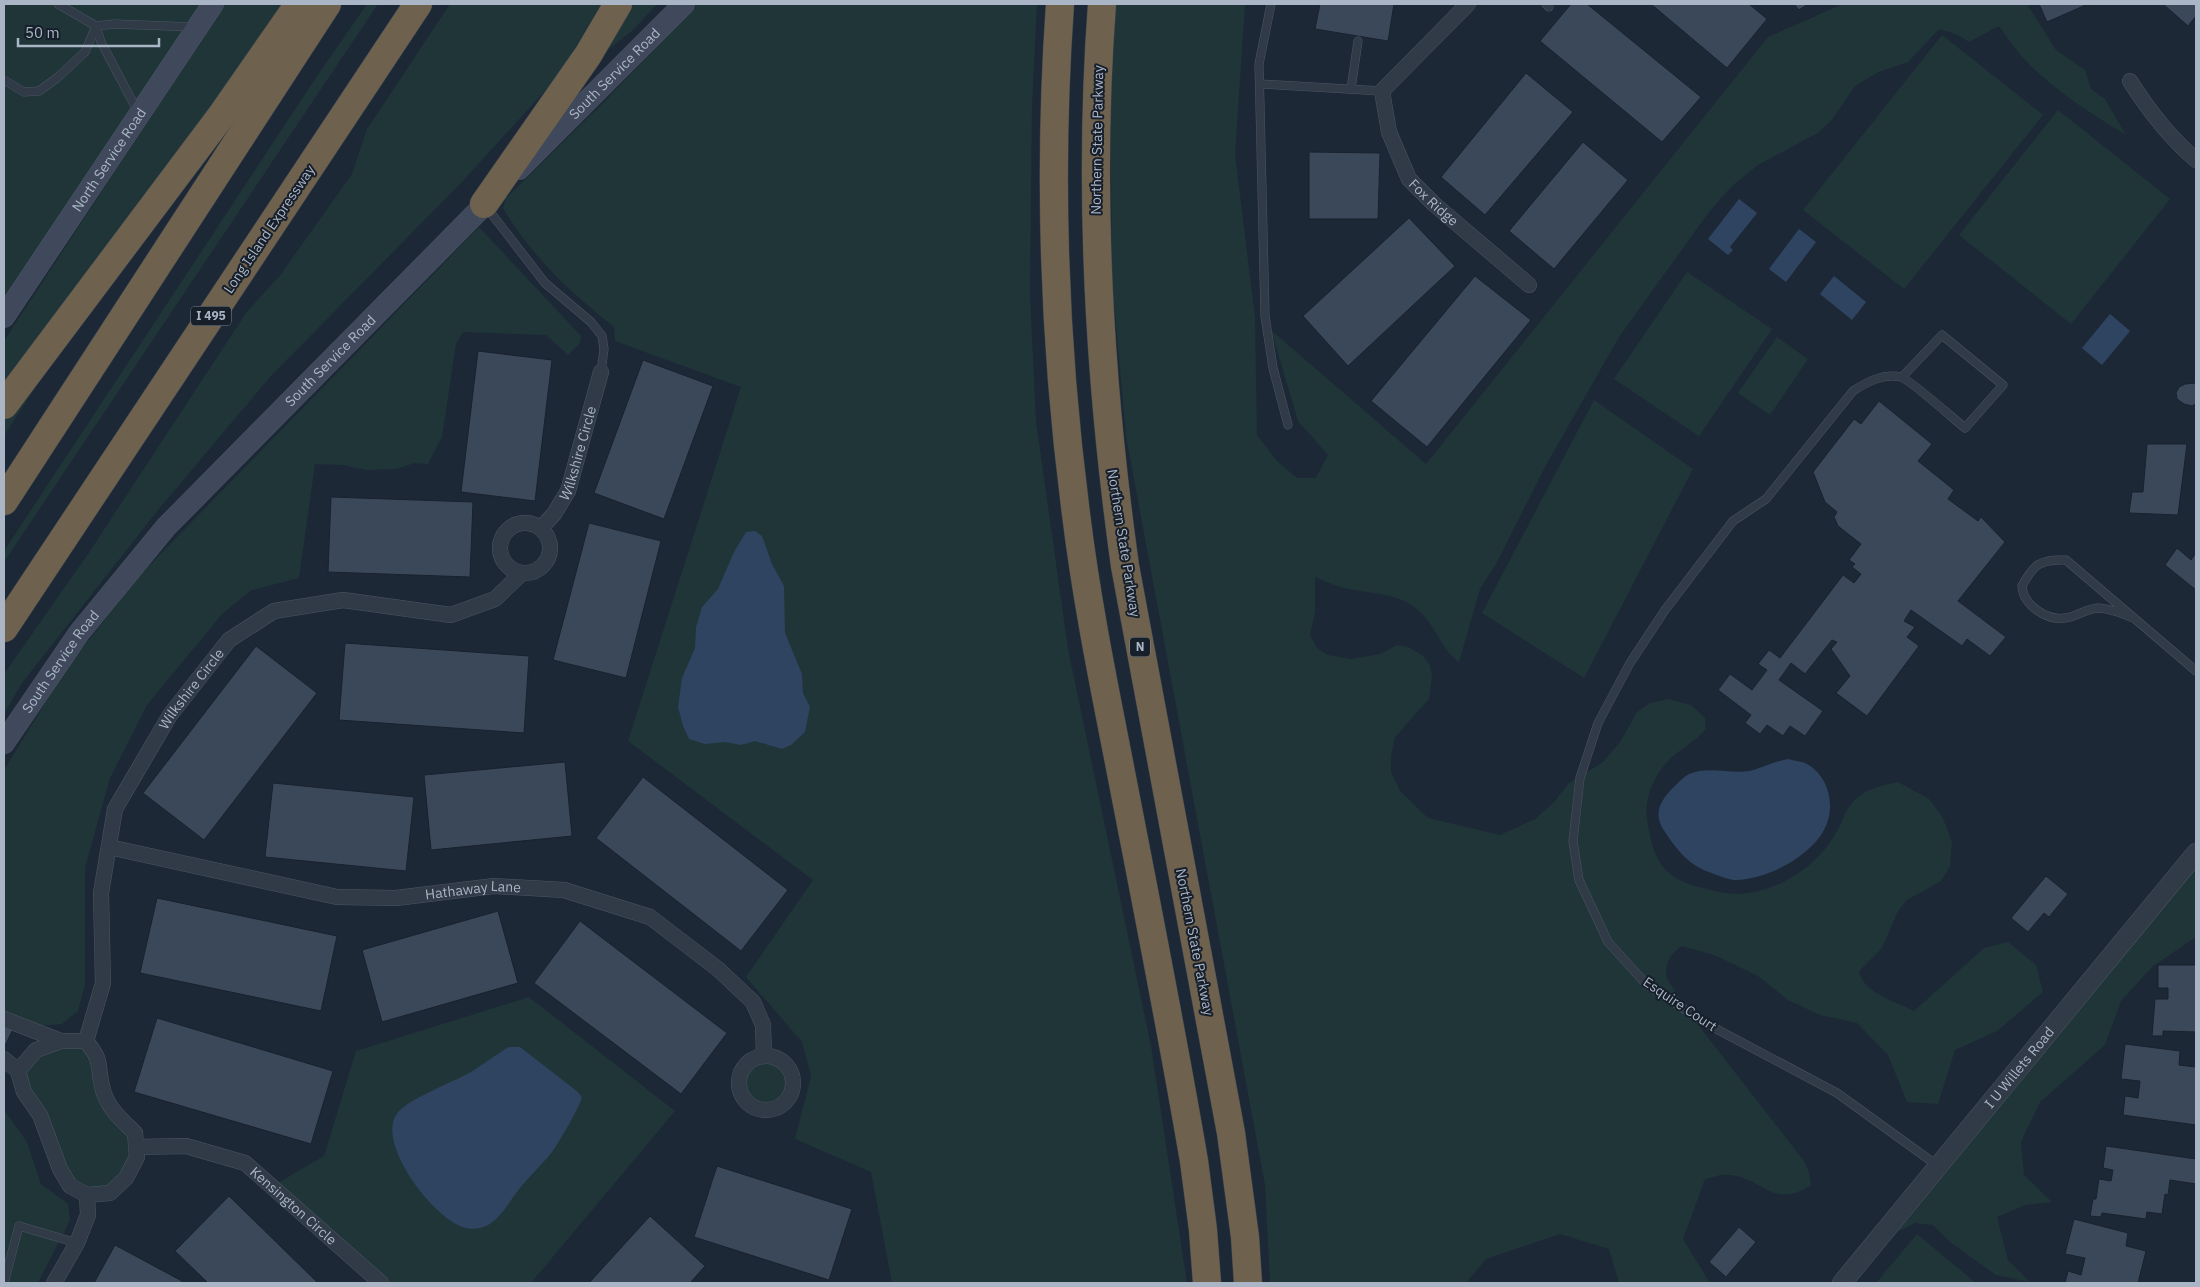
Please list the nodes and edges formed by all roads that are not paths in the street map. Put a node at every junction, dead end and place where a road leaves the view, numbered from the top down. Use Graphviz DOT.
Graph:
graph roads {
  1 [pos="58,4"];
  2 [pos="213,4"];
  3 [pos="299,4"];
  4 [pos="328,4"];
  5 [pos="418,4"];
  6 [pos="618,4"];
  7 [pos="684,4"];
  8 [pos="1060,4"];
  9 [pos="1102,4"];
  10 [pos="1271,4"];
  11 [pos="1468,4"];
  12 [pos="96,26"];
  13 [pos="198,27"];
  14 [pos="1358,41"];
  15 [pos="4,80"];
  16 [pos="2130,81"];
  17 [pos="1260,84"];
  18 [pos="1351,89"];
  19 [pos="1382,91"];
  20 [pos="140,115"];
  21 [pos="2196,160"];
  22 [pos="484,204"];
  23 [pos="1529,285"];
  24 [pos="4,317"];
  25 [pos="601,372"];
  26 [pos="1902,377"];
  27 [pos="4,405"];
  28 [pos="1288,425"];
  29 [pos="4,501"];
  30 [pos="541,528"];
  31 [pos="521,574"];
  32 [pos="2133,618"];
  33 [pos="4,628"];
  34 [pos="2196,671"];
  35 [pos="4,743"];
  36 [pos="109,847"];
  37 [pos="2196,853"];
  38 [pos="4,1019"];
  39 [pos="61,1041"];
  40 [pos="86,1041"];
  41 [pos="764,1056"];
  42 [pos="4,1059"];
  43 [pos="18,1071"];
  44 [pos="136,1147"];
  45 [pos="1939,1167"];
  46 [pos="88,1195"];
  47 [pos="77,1243"];
  48 [pos="4,1283"];
  49 [pos="54,1283"];
  50 [pos="381,1283"];
  51 [pos="1207,1283"];
  52 [pos="1248,1283"];
  53 [pos="1842,1283"];
  1 -- 12 [label="lane"];
  2 -- 13 [label="main road, North Service Road"];
  3 -- 27 [label="highway"];
  4 -- 29 [label="highway"];
  5 -- 33 [label="highway, Long Island Expressway / I 495"];
  6 -- 22 [label="highway"];
  7 -- 22 [label="main road, South Service Road"];
  8 -- 51 [label="highway"];
  9 -- 52 [label="highway, Northern State Parkway / N"];
  10 -- 17 [label="lane"];
  11 -- 19 [label="street"];
  12 -- 13 [label="lane"];
  12 -- 15 [label="lane"];
  12 -- 20 [label="lane"];
  13 -- 20 [label="main road, North Service Road"];
  14 -- 18 [label="lane"];
  16 -- 21 [label="street"];
  17 -- 18 [label="lane"];
  17 -- 28 [label="lane"];
  18 -- 19 [label="lane"];
  19 -- 23 [label="street, Fox Ridge"];
  20 -- 24 [label="main road, North Service Road"];
  22 -- 25 [label="lane"];
  22 -- 35 [label="main road, South Service Road"];
  25 -- 30 [label="street, Wilkshire Circle"];
  26 -- 26 [label="lane"];
  26 -- 45 [label="lane, Esquire Court"];
  30 -- 31 [label="street, Wilkshire Circle"];
  30 -- 31 [label="street"];
  31 -- 36 [label="street, Wilkshire Circle"];
  32 -- 32 [label="lane"];
  32 -- 34 [label="lane"];
  36 -- 40 [label="street, Wilkshire Circle"];
  36 -- 41 [label="street, Hathaway Lane"];
  37 -- 45 [label="street, I U Willets Road"];
  38 -- 39 [label="street"];
  39 -- 40 [label="street"];
  39 -- 43 [label="street"];
  40 -- 44 [label="street"];
  42 -- 43 [label="street"];
  43 -- 46 [label="street"];
  44 -- 46 [label="street"];
  44 -- 50 [label="street, Kensington Circle"];
  45 -- 53 [label="street, I U Willets Road"];
  46 -- 47 [label="street"];
  47 -- 48 [label="lane"];
  47 -- 49 [label="street"];
}
